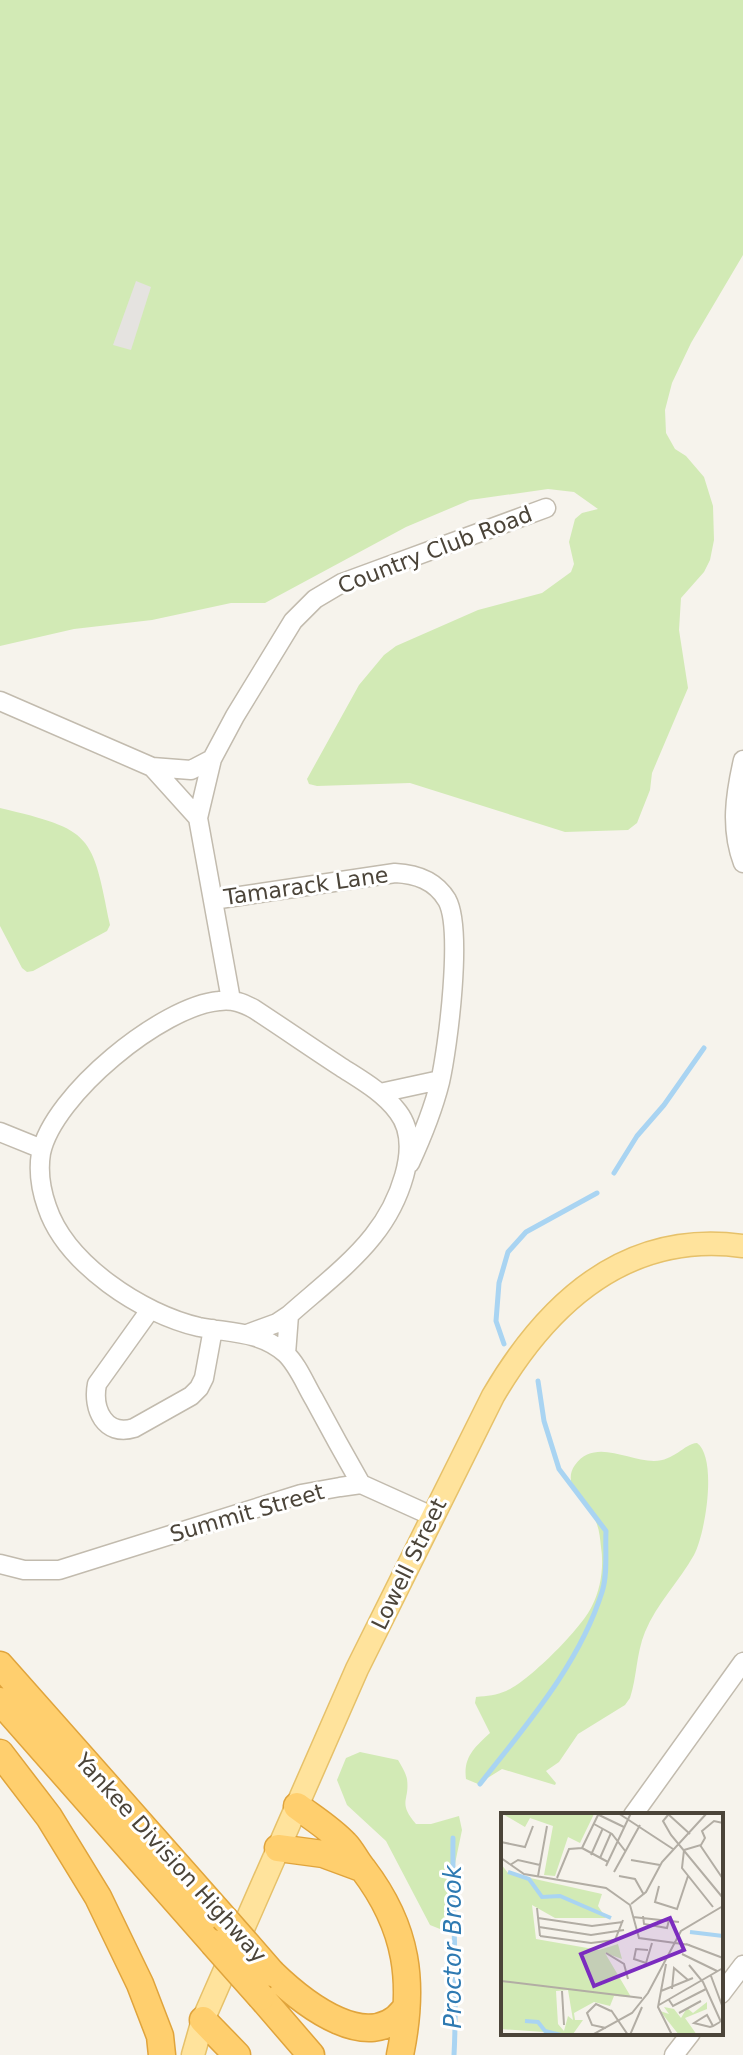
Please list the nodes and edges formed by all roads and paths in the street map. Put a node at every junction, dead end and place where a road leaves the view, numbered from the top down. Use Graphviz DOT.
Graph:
graph roads {
  1 [pos="546,508"];
  2 [pos="0,701"];
  3 [pos="212,759"];
  4 [pos="743,760"];
  5 [pos="152,767"];
  6 [pos="198,818"];
  7 [pos="743,863"];
  8 [pos="213,900"];
  9 [pos="231,1000"];
  10 [pos="440,1080"];
  11 [pos="380,1093"];
  12 [pos="0,1132"];
  13 [pos="42,1149"];
  14 [pos="404,1175"];
  15 [pos="743,1246"];
  16 [pos="150,1310"];
  17 [pos="289,1315"];
  18 [pos="213,1329"];
  19 [pos="247,1334"];
  20 [pos="286,1354"];
  21 [pos="361,1484"];
  22 [pos="432,1516"];
  23 [pos="0,1564"];
  24 [pos="743,1662"];
  25 [pos="0,1665"];
  26 [pos="0,1701"];
  27 [pos="0,1753"];
  28 [pos="297,1806"];
  29 [pos="634,1813"];
  30 [pos="278,1848"];
  31 [pos="361,1868"];
  32 [pos="743,1965"];
  33 [pos="272,1973"];
  34 [pos="723,1991"];
  35 [pos="407,2003"];
  36 [pos="203,2020"];
  37 [pos="689,2035"];
  38 [pos="162,2055"];
  39 [pos="178,2055"];
  40 [pos="193,2055"];
  41 [pos="237,2055"];
  42 [pos="311,2055"];
  43 [pos="338,2055"];
  44 [pos="400,2055"];
  45 [pos="674,2055"];
  1 -- 3 [label="street, Country Club Road"];
  2 -- 5 [label="street"];
  3 -- 5 [label="street"];
  3 -- 6 [label="street, Country Club Road"];
  4 -- 7 [label="street"];
  5 -- 6 [label="street"];
  6 -- 8 [label="street"];
  8 -- 9 [label="street"];
  8 -- 10 [label="street, Tamarack Lane"];
  9 -- 11 [label="street"];
  9 -- 13 [label="street"];
  10 -- 11 [label="street"];
  10 -- 14 [label="street, Tamarack Lane"];
  11 -- 14 [label="street"];
  12 -- 13 [label="street"];
  13 -- 16 [label="street"];
  14 -- 17 [label="street, Tamarack Lane"];
  15 -- 22 [label="main road, Lowell Street"];
  16 -- 18 [label="street"];
  16 -- 18 [label="street"];
  17 -- 19 [label="street, Tamarack Lane"];
  17 -- 20 [label="street"];
  18 -- 19 [label="street"];
  19 -- 20 [label="street"];
  20 -- 21 [label="street"];
  21 -- 22 [label="street"];
  21 -- 23 [label="street, Summit Street"];
  22 -- 28 [label="main road, Lowell Street"];
  24 -- 29 [label="street"];
  25 -- 33 [label="highway, Yankee Division Highway, bridge"];
  26 -- 42 [label="highway, Yankee Division Highway, bridge"];
  27 -- 38 [label="highway"];
  28 -- 30 [label="main road, Lowell Street"];
  28 -- 31 [label="highway"];
  30 -- 31 [label="highway"];
  30 -- 36 [label="main road, Lowell Street"];
  31 -- 35 [label="highway"];
  32 -- 34 [label="street"];
  33 -- 35 [label="highway"];
  33 -- 43 [label="highway, Yankee Division Highway"];
  35 -- 44 [label="highway"];
  36 -- 39 [label="main road, Lowell Street"];
  36 -- 40 [label="main road, Lowell Street"];
  36 -- 41 [label="highway"];
  37 -- 45 [label="street"];
}
